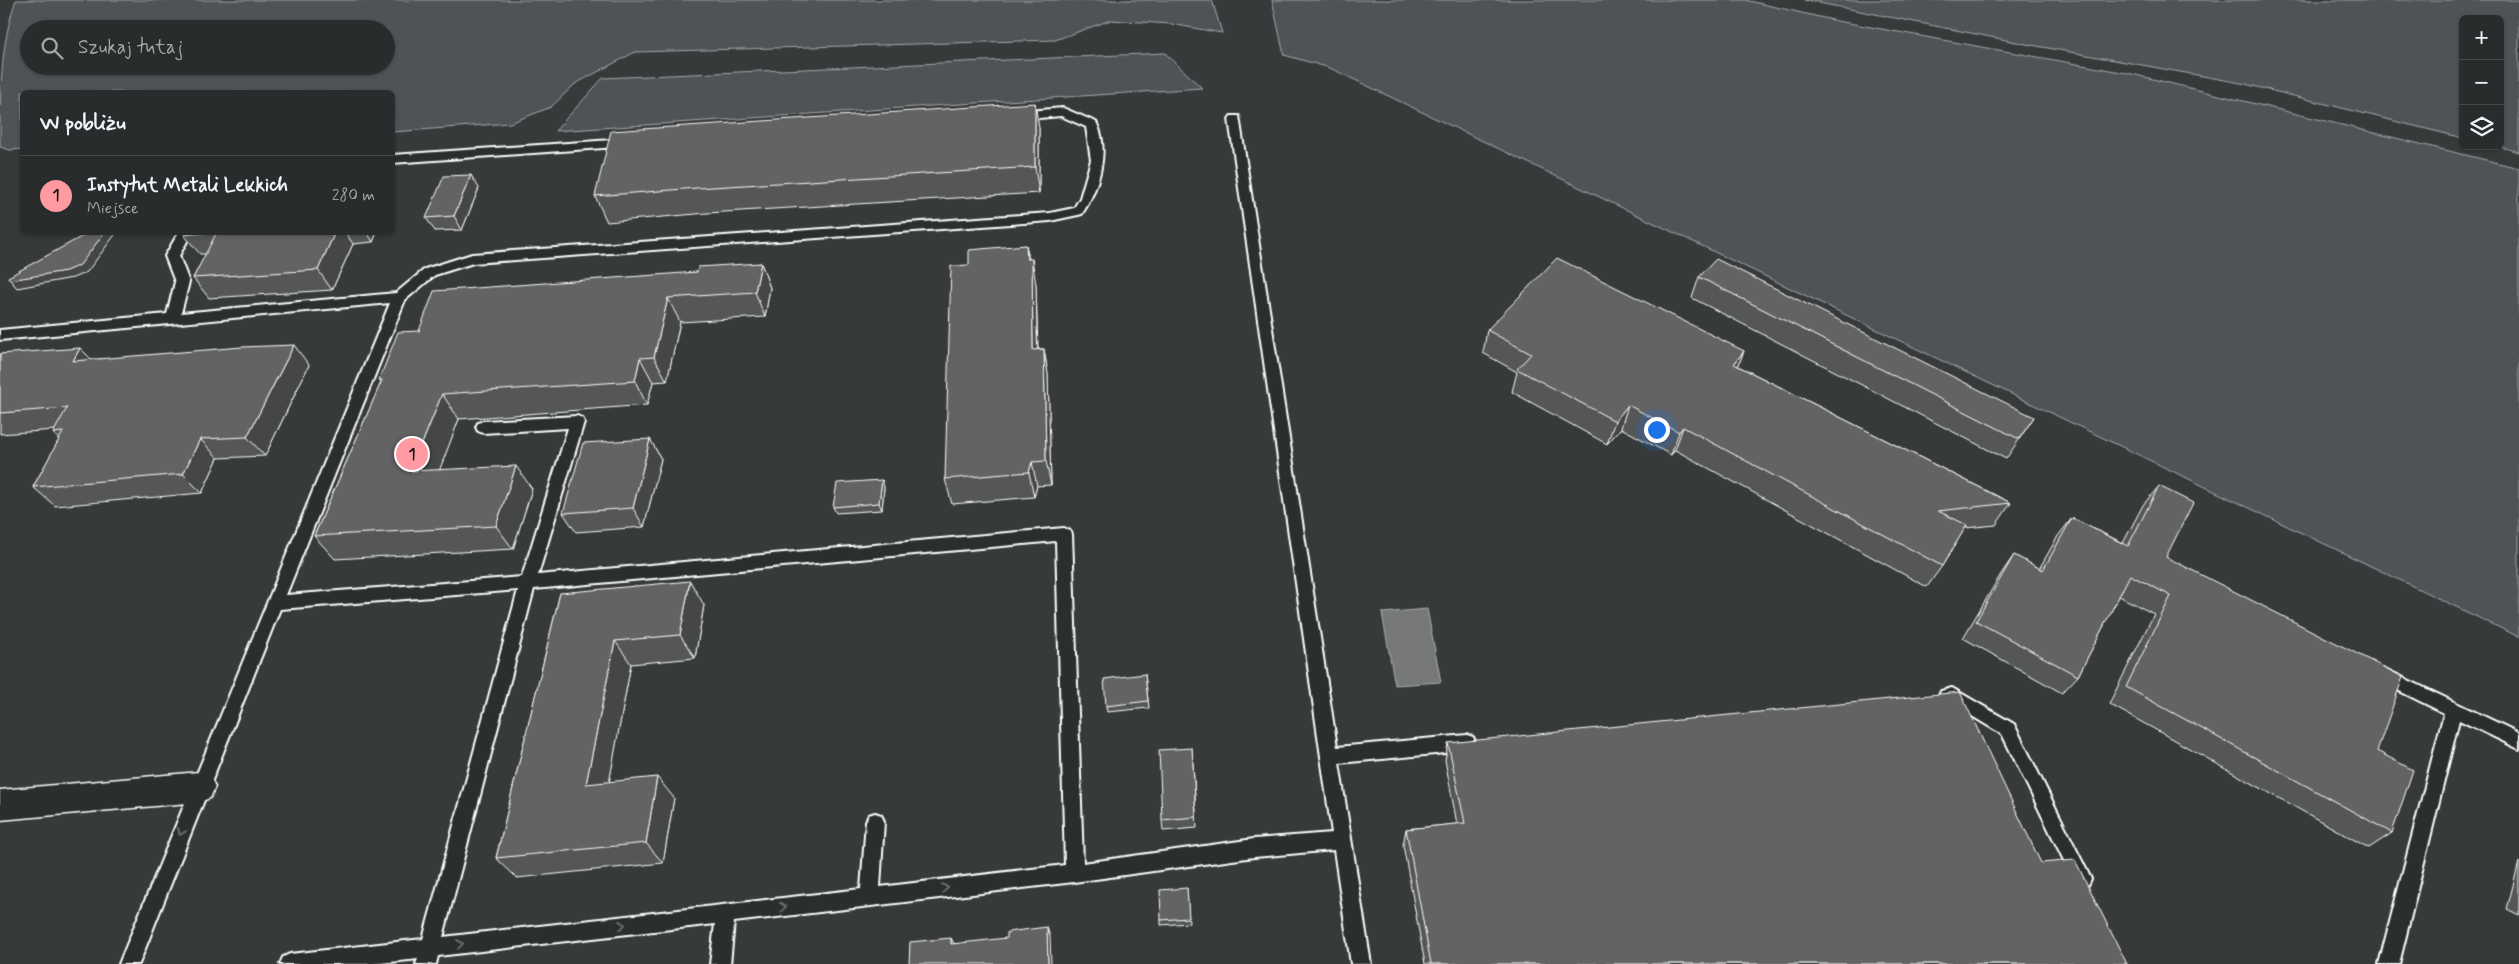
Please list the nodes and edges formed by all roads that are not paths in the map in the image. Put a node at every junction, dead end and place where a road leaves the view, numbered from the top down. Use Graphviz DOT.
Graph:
graph roads {
  1 [pos="1004,116"];
  2 [pos="1235,119"];
  3 [pos="639,142"];
  4 [pos="395,159"];
  5 [pos="184,235"];
  6 [pos="399,298"];
  7 [pos="173,318"];
  8 [pos="0,334"];
  9 [pos="483,427"];
  10 [pos="528,583"];
  11 [pos="275,603"];
  12 [pos="2367,667"];
  13 [pos="1933,697"];
  14 [pos="2454,710"];
  15 [pos="1487,741"];
  16 [pos="2519,741"];
  17 [pos="1329,756"];
  18 [pos="199,787"];
  19 [pos="0,805"];
  20 [pos="875,820"];
  21 [pos="1342,841"];
  22 [pos="1074,873"];
  23 [pos="2090,894"];
  24 [pos="870,897"];
  25 [pos="726,913"];
  26 [pos="428,956"];
  27 [pos="129,964"];
  28 [pos="290,964"];
  29 [pos="720,964"];
  30 [pos="1361,964"];
  31 [pos="2389,964"];
  1 -- 6 [label="lane"];
  2 -- 17 [label="lane"];
  3 -- 4 [label="lane"];
  5 -- 7 [label="lane"];
  6 -- 7 [label="lane"];
  6 -- 11 [label="lane"];
  7 -- 8 [label="lane"];
  9 -- 10 [label="lane"];
  10 -- 11 [label="lane"];
  10 -- 22 [label="lane"];
  10 -- 26 [label="lane"];
  11 -- 18 [label="lane"];
  12 -- 14 [label="lane"];
  13 -- 23 [label="lane"];
  14 -- 16 [label="lane"];
  14 -- 31 [label="lane"];
  15 -- 17 [label="lane"];
  17 -- 21 [label="lane"];
  18 -- 19 [label="street"];
  18 -- 27 [label="lane, one-way"];
  20 -- 24 [label="lane"];
  21 -- 22 [label="lane"];
  21 -- 30 [label="lane"];
  24 -- 22 [label="lane, one-way"];
  25 -- 24 [label="lane, one-way"];
  26 -- 25 [label="lane, one-way"];
  25 -- 29 [label="lane"];
  26 -- 28 [label="lane"];
}
